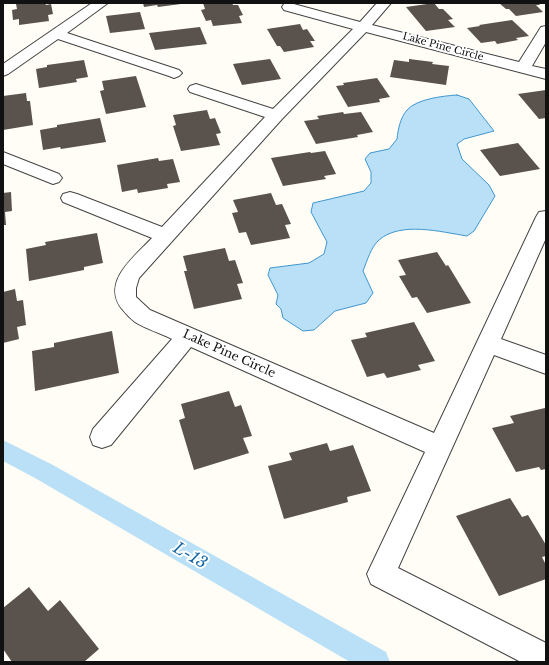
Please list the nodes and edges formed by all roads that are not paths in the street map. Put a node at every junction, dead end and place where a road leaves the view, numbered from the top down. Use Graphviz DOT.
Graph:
graph roads {
  1 [pos="101,3"];
  2 [pos="384,3"];
  3 [pos="289,7"];
  4 [pos="362,27"];
  5 [pos="546,30"];
  6 [pos="56,34"];
  7 [pos="539,70"];
  8 [pos="3,71"];
  9 [pos="174,73"];
  10 [pos="196,89"];
  11 [pos="276,115"];
  12 [pos="3,157"];
  13 [pos="53,178"];
  14 [pos="70,198"];
  15 [pos="546,217"];
  16 [pos="165,236"];
  17 [pos="186,336"];
  18 [pos="488,343"];
  19 [pos="546,365"];
  20 [pos="102,437"];
  21 [pos="440,447"];
  22 [pos="546,659"];
  1 -- 6 [label="street"];
  2 -- 4 [label="street, Lake Pine Circle"];
  3 -- 4 [label="street"];
  4 -- 7 [label="street, Lake Pine Circle"];
  4 -- 11 [label="street, Lake Pine Circle"];
  5 -- 7 [label="street, Lake Pine Circle"];
  6 -- 8 [label="street"];
  6 -- 9 [label="street"];
  10 -- 11 [label="street"];
  11 -- 16 [label="street, Lake Pine Circle"];
  12 -- 13 [label="street"];
  14 -- 16 [label="street"];
  15 -- 18 [label="street"];
  16 -- 17 [label="street, Lake Pine Circle"];
  17 -- 20 [label="street"];
  17 -- 21 [label="street, Lake Pine Circle"];
  18 -- 19 [label="street"];
  18 -- 21 [label="street"];
  21 -- 22 [label="street"];
}
